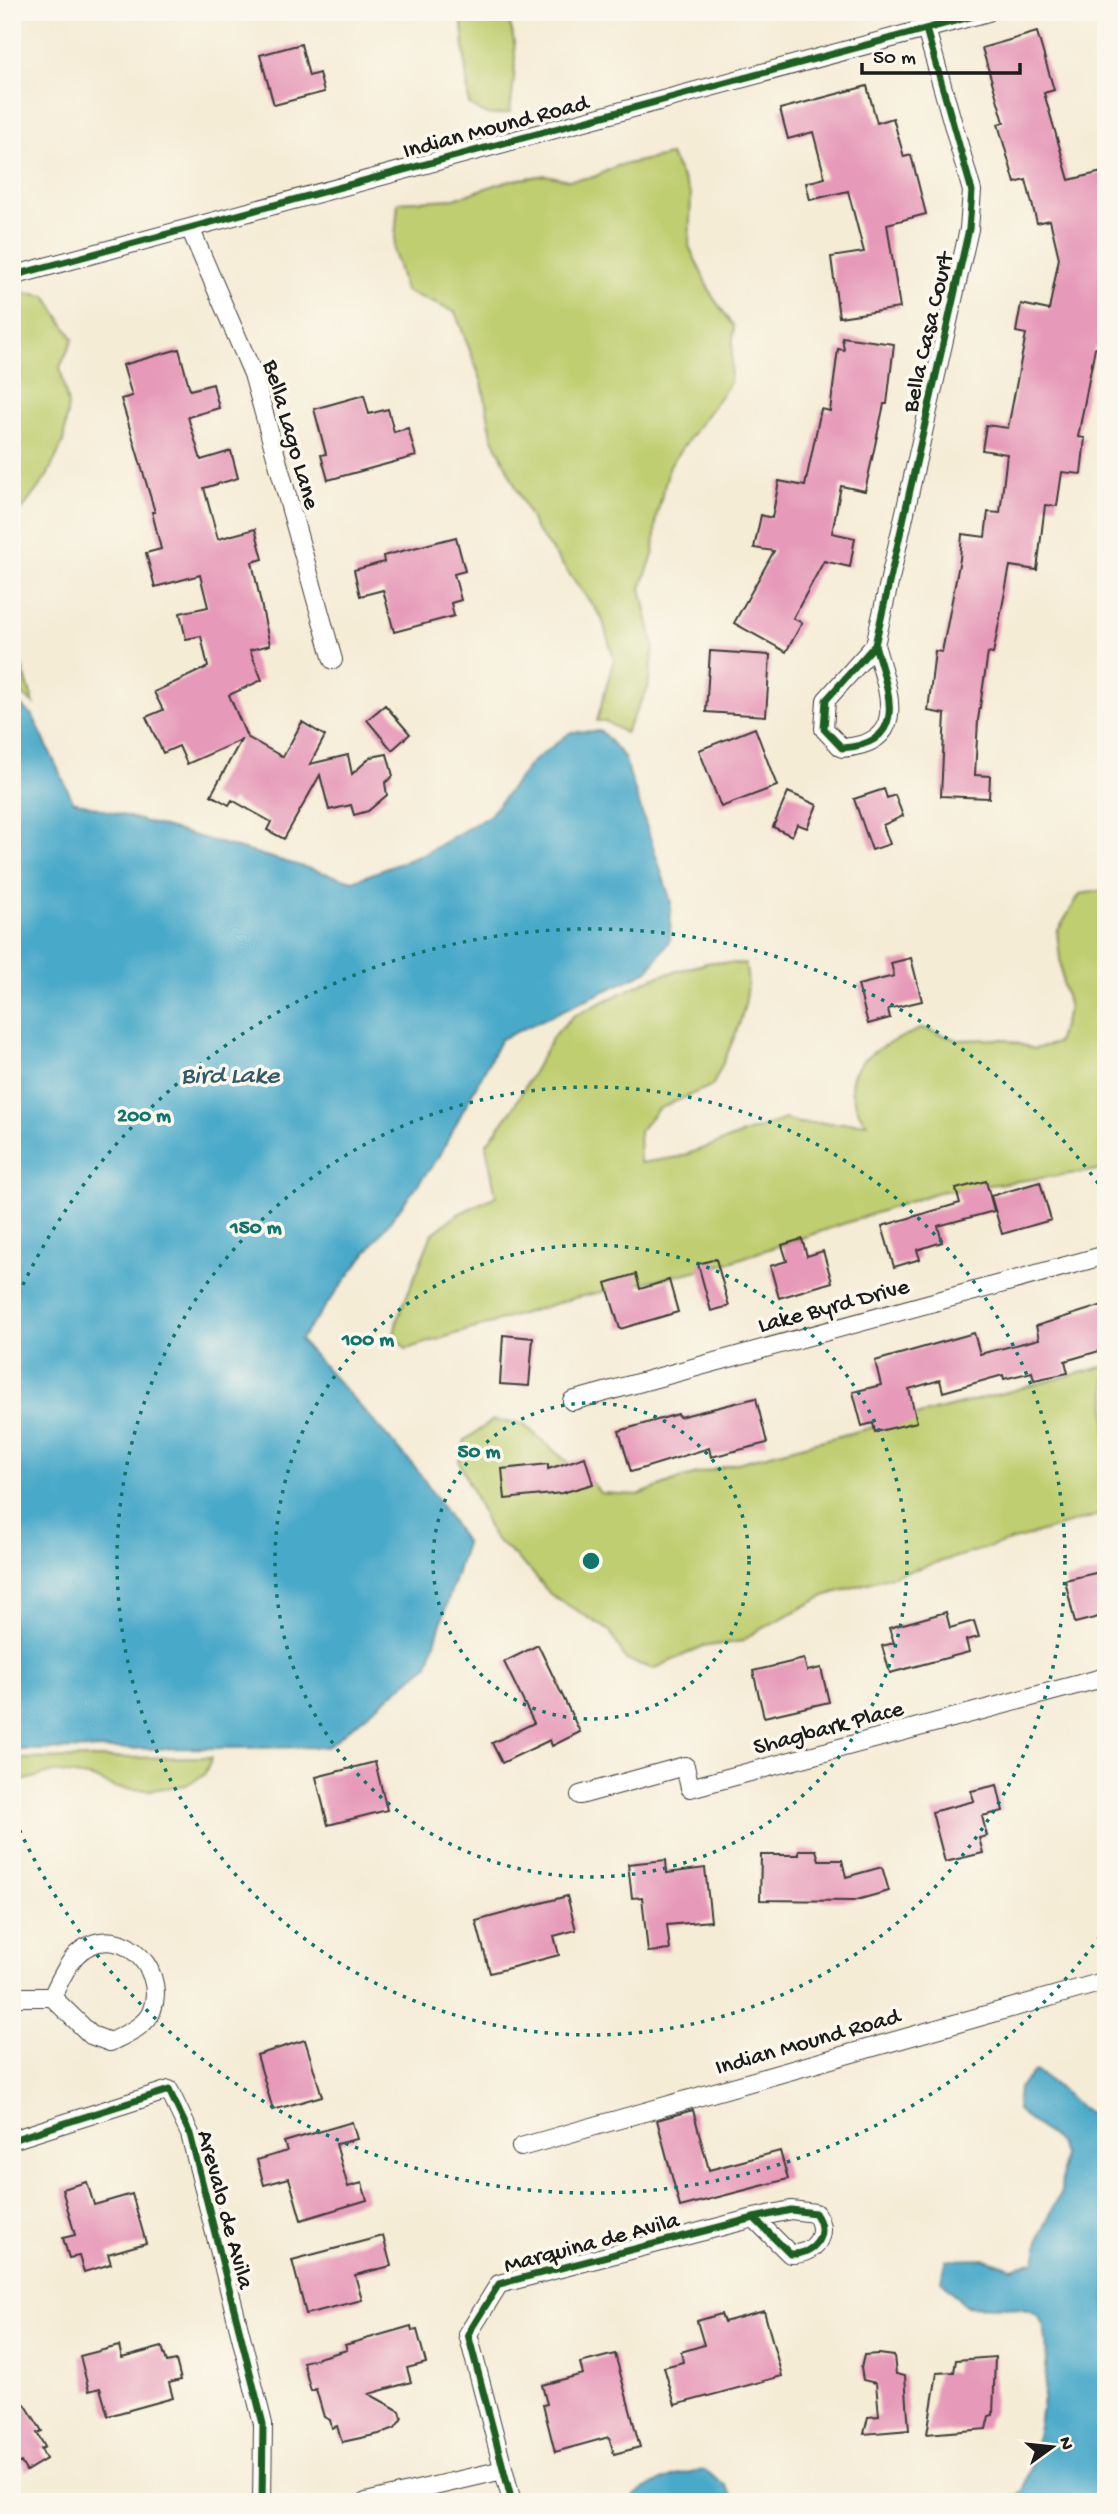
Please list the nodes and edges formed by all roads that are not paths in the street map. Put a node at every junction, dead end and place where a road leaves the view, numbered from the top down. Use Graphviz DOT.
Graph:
graph roads {
  1 [pos="988,12"];
  2 [pos="926,29"];
  3 [pos="190,228"];
  4 [pos="12,276"];
  5 [pos="875,645"];
  6 [pos="333,660"];
  7 [pos="1106,1255"];
  8 [pos="572,1401"];
  9 [pos="1106,1676"];
  10 [pos="580,1795"];
  11 [pos="1106,1980"];
  12 [pos="12,1997"];
  13 [pos="52,1997"];
  14 [pos="12,2140"];
  15 [pos="521,2147"];
  16 [pos="754,2218"];
  17 [pos="503,2470"];
  18 [pos="262,2502"];
  19 [pos="366,2502"];
  20 [pos="512,2502"];
  1 -- 2 [label="street, Indian Mound Road"];
  2 -- 3 [label="street, Indian Mound Road"];
  2 -- 5 [label="street, Bella Casa Court"];
  3 -- 4 [label="street, Indian Mound Road"];
  3 -- 6 [label="street, Bella Lago Lane"];
  5 -- 5 [label="street, Bella Casa Court"];
  7 -- 8 [label="street, Lake Byrd Drive"];
  9 -- 10 [label="street, Shagbark Place"];
  11 -- 15 [label="street, Indian Mound Road"];
  12 -- 13 [label="street"];
  13 -- 13 [label="street"];
  14 -- 18 [label="street, Arevalo de Avila"];
  16 -- 17 [label="street, Marquina de Avila"];
  17 -- 19 [label="street"];
  17 -- 20 [label="street, Marquina de Avila"];
}
